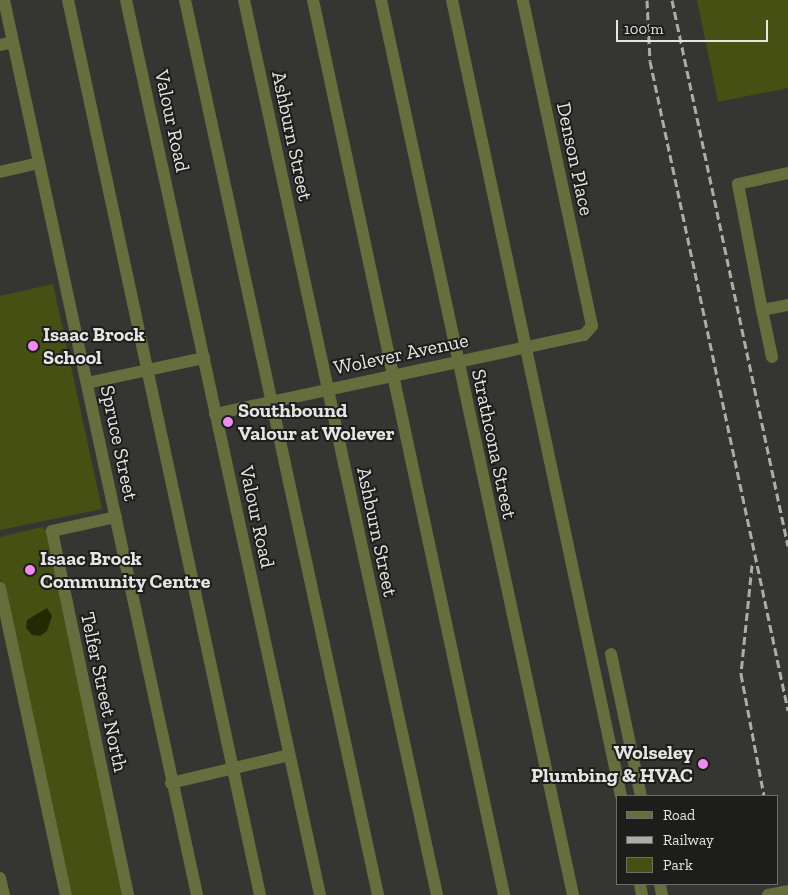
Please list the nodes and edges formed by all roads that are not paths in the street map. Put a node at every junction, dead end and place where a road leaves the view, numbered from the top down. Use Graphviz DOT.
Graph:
graph roads {
  1 [pos="4,0"];
  2 [pos="68,0"];
  3 [pos="126,0"];
  4 [pos="186,0"];
  5 [pos="244,0"];
  6 [pos="313,0"];
  7 [pos="381,0"];
  8 [pos="452,0"];
  9 [pos="522,0"];
  10 [pos="14,42"];
  11 [pos="0,45"];
  12 [pos="39,163"];
  13 [pos="0,172"];
  14 [pos="788,173"];
  15 [pos="788,305"];
  16 [pos="762,310"];
  17 [pos="592,326"];
  18 [pos="525,346"];
  19 [pos="772,357"];
  20 [pos="204,358"];
  21 [pos="456,361"];
  22 [pos="148,370"];
  23 [pos="394,374"];
  24 [pos="87,383"];
  25 [pos="327,390"];
  26 [pos="272,402"];
  27 [pos="215,414"];
  28 [pos="116,517"];
  29 [pos="0,588"];
  30 [pos="611,654"];
  31 [pos="289,755"];
  32 [pos="232,768"];
  33 [pos="171,783"];
  34 [pos="621,795"];
  35 [pos="641,795"];
  36 [pos="0,878"];
  37 [pos="788,890"];
  38 [pos="770,891"];
  39 [pos="4,895"];
  40 [pos="66,895"];
  41 [pos="128,895"];
  42 [pos="197,895"];
  43 [pos="260,895"];
  44 [pos="320,895"];
  45 [pos="378,895"];
  46 [pos="437,895"];
  47 [pos="504,895"];
  48 [pos="573,895"];
  1 -- 10 [label="street, Spruce Street"];
  2 -- 22 [label="street"];
  3 -- 20 [label="street, Valour Road"];
  4 -- 26 [label="street"];
  5 -- 25 [label="street, Ashburn Street"];
  6 -- 23 [label="street"];
  7 -- 21 [label="street, Strathcona Street"];
  8 -- 18 [label="street"];
  9 -- 17 [label="street, Denson Place"];
  10 -- 11 [label="street"];
  10 -- 12 [label="street, Spruce Street"];
  12 -- 13 [label="street"];
  12 -- 24 [label="street, Spruce Street"];
  14 -- 16 [label="street"];
  15 -- 16 [label="street"];
  16 -- 19 [label="street"];
  17 -- 18 [label="street, Wolever Avenue"];
  18 -- 21 [label="street, Wolever Avenue"];
  18 -- 34 [label="street"];
  20 -- 22 [label="street"];
  20 -- 27 [label="street, Valour Road"];
  21 -- 23 [label="street, Wolever Avenue"];
  21 -- 48 [label="street, Strathcona Street"];
  22 -- 24 [label="street"];
  22 -- 32 [label="street"];
  23 -- 25 [label="street, Wolever Avenue"];
  23 -- 47 [label="street"];
  24 -- 28 [label="street, Spruce Street"];
  25 -- 26 [label="street, Wolever Avenue"];
  25 -- 46 [label="street, Ashburn Street"];
  26 -- 27 [label="street, Wolever Avenue"];
  26 -- 45 [label="street"];
  27 -- 31 [label="street, Valour Road"];
  28 -- 33 [label="street, Spruce Street"];
  28 -- 41 [label="street, Telfer Street North"];
  29 -- 40 [label="street"];
  30 -- 35 [label="street"];
  31 -- 32 [label="street"];
  31 -- 44 [label="street, Valour Road"];
  32 -- 33 [label="street"];
  32 -- 43 [label="street"];
  33 -- 42 [label="street, Spruce Street"];
  36 -- 39 [label="street"];
  37 -- 38 [label="street"];
}
